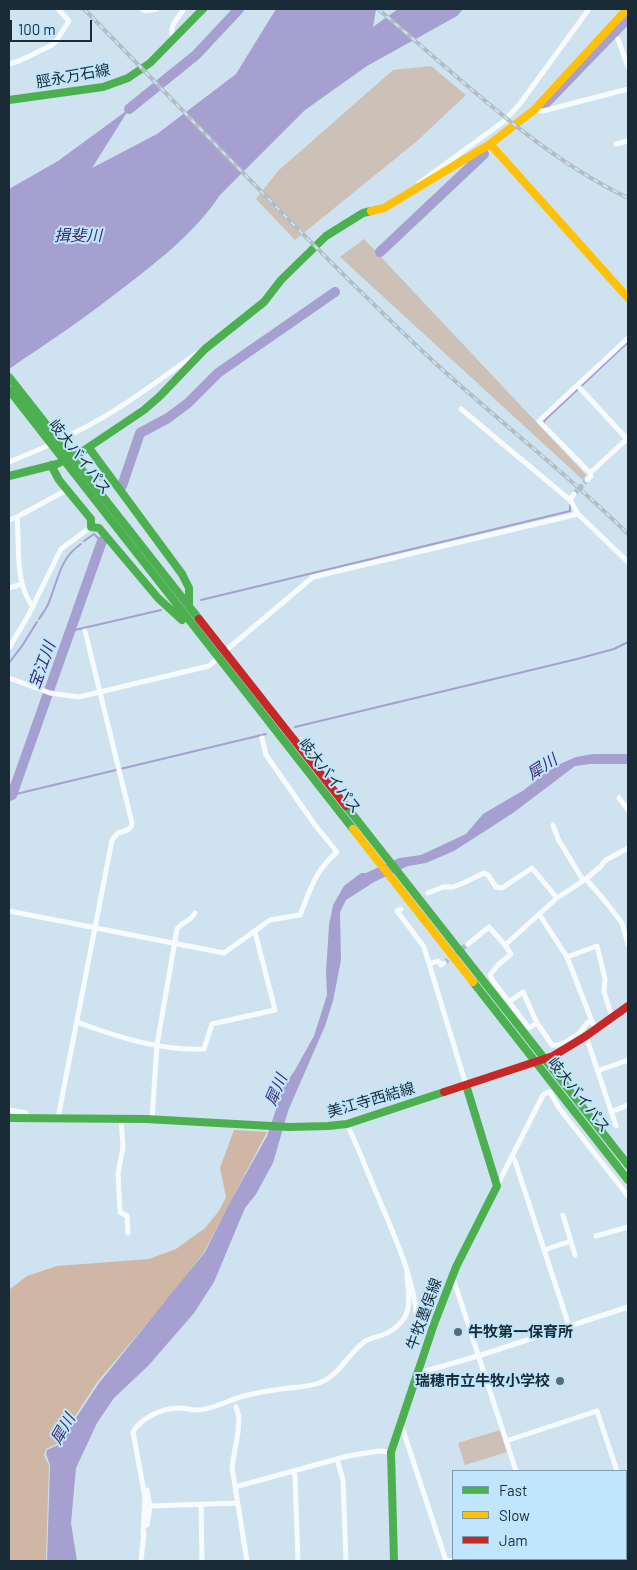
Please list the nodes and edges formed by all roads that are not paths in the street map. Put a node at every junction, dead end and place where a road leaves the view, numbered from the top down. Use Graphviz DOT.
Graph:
graph roads {
  1 [pos="58,9"];
  2 [pos="142,9"];
  3 [pos="157,9"];
  4 [pos="184,9"];
  5 [pos="203,9"];
  6 [pos="589,9"];
  7 [pos="627,9"];
  8 [pos="174,38"];
  9 [pos="618,39"];
  10 [pos="626,53"];
  11 [pos="9,64"];
  12 [pos="628,66"];
  13 [pos="628,88"];
  14 [pos="9,100"];
  15 [pos="534,110"];
  16 [pos="628,141"];
  17 [pos="490,144"];
  18 [pos="616,144"];
  19 [pos="407,192"];
  20 [pos="628,298"];
  21 [pos="628,338"];
  22 [pos="205,349"];
  23 [pos="9,377"];
  24 [pos="578,386"];
  25 [pos="9,390"];
  26 [pos="461,409"];
  27 [pos="628,438"];
  28 [pos="89,448"];
  29 [pos="9,462"];
  30 [pos="51,466"];
  31 [pos="590,474"];
  32 [pos="11,476"];
  33 [pos="82,477"];
  34 [pos="587,480"];
  35 [pos="63,492"];
  36 [pos="574,494"];
  37 [pos="570,500"];
  38 [pos="578,514"];
  39 [pos="17,518"];
  40 [pos="9,520"];
  41 [pos="91,527"];
  42 [pos="628,562"];
  43 [pos="22,584"];
  44 [pos="9,588"];
  45 [pos="189,606"];
  46 [pos="33,607"];
  47 [pos="190,623"];
  48 [pos="85,631"];
  49 [pos="9,648"];
  50 [pos="224,651"];
  51 [pos="218,658"];
  52 [pos="9,678"];
  53 [pos="101,692"];
  54 [pos="262,738"];
  55 [pos="619,798"];
  56 [pos="628,810"];
  57 [pos="553,825"];
  58 [pos="362,833"];
  59 [pos="628,848"];
  60 [pos="584,880"];
  61 [pos="428,893"];
  62 [pos="557,898"];
  63 [pos="401,908"];
  64 [pos="9,911"];
  65 [pos="195,913"];
  66 [pos="540,914"];
  67 [pos="426,915"];
  68 [pos="95,928"];
  69 [pos="255,932"];
  70 [pos="174,944"];
  71 [pos="468,944"];
  72 [pos="505,944"];
  73 [pos="628,944"];
  74 [pos="567,957"];
  75 [pos="429,964"];
  76 [pos="444,964"];
  77 [pos="509,1002"];
  78 [pos="628,1006"];
  79 [pos="612,1017"];
  80 [pos="591,1021"];
  81 [pos="77,1022"];
  82 [pos="537,1023"];
  83 [pos="595,1029"];
  84 [pos="586,1036"];
  85 [pos="157,1045"];
  86 [pos="545,1059"];
  87 [pos="628,1060"];
  88 [pos="536,1063"];
  89 [pos="597,1071"];
  90 [pos="466,1085"];
  91 [pos="628,1106"];
  92 [pos="9,1110"];
  93 [pos="611,1112"];
  94 [pos="9,1118"];
  95 [pos="58,1118"];
  96 [pos="26,1119"];
  97 [pos="121,1119"];
  98 [pos="152,1119"];
  99 [pos="347,1124"];
  100 [pos="616,1126"];
  101 [pos="512,1156"];
  102 [pos="628,1165"];
  103 [pos="628,1180"];
  104 [pos="496,1186"];
  105 [pos="628,1196"];
  106 [pos="563,1215"];
  107 [pos="628,1227"];
  108 [pos="128,1234"];
  109 [pos="597,1235"];
  110 [pos="571,1242"];
  111 [pos="544,1250"];
  112 [pos="575,1255"];
  113 [pos="406,1272"];
  114 [pos="452,1279"];
  115 [pos="628,1307"];
  116 [pos="434,1324"];
  117 [pos="569,1326"];
  118 [pos="478,1356"];
  119 [pos="418,1371"];
  120 [pos="236,1407"];
  121 [pos="400,1422"];
  122 [pos="506,1441"];
  123 [pos="391,1452"];
  124 [pos="337,1459"];
  125 [pos="516,1470"];
  126 [pos="617,1470"];
  127 [pos="293,1471"];
  128 [pos="140,1473"];
  129 [pos="235,1487"];
  130 [pos="238,1503"];
  131 [pos="201,1505"];
  132 [pos="150,1506"];
  133 [pos="143,1535"];
  134 [pos="143,1561"];
  135 [pos="202,1561"];
  136 [pos="247,1561"];
  137 [pos="298,1561"];
  138 [pos="346,1561"];
  139 [pos="394,1561"];
  140 [pos="447,1561"];
  1 -- 11 [label="street"];
  2 -- 3 [label="street"];
  4 -- 8 [label="street"];
  5 -- 8 [label="main road, 脛永万石線"];
  6 -- 19 [label="street"];
  7 -- 15 [label="main road"];
  8 -- 14 [label="main road, 脛永万石線"];
  9 -- 10 [label="street"];
  10 -- 12 [label="street"];
  13 -- 15 [label="street"];
  15 -- 17 [label="main road"];
  16 -- 18 [label="street"];
  17 -- 19 [label="main road"];
  17 -- 20 [label="main road"];
  19 -- 22 [label="main road"];
  21 -- 24 [label="street"];
  22 -- 28 [label="main road"];
  22 -- 29 [label="street"];
  23 -- 33 [label="main road, 岐大バイパス"];
  24 -- 27 [label="street"];
  24 -- 31 [label="street"];
  25 -- 33 [label="main road, 岐大バイパス"];
  26 -- 37 [label="street"];
  27 -- 31 [label="street"];
  28 -- 30 [label="main road"];
  28 -- 45 [label="main road"];
  30 -- 32 [label="main road"];
  30 -- 41 [label="main road"];
  31 -- 34 [label="street"];
  33 -- 45 [label="main road, 岐大バイパス"];
  33 -- 47 [label="main road, 岐大バイパス"];
  35 -- 39 [label="street"];
  36 -- 37 [label="street"];
  37 -- 38 [label="street"];
  38 -- 42 [label="street"];
  38 -- 50 [label="street"];
  39 -- 40 [label="street"];
  39 -- 43 [label="street"];
  41 -- 46 [label="street"];
  41 -- 47 [label="main road"];
  43 -- 44 [label="street"];
  43 -- 46 [label="street"];
  45 -- 50 [label="main road, 岐大バイパス"];
  46 -- 49 [label="street"];
  47 -- 51 [label="main road, 岐大バイパス"];
  48 -- 53 [label="street"];
  50 -- 51 [label="street"];
  50 -- 58 [label="main road, 岐大バイパス"];
  51 -- 53 [label="street"];
  51 -- 58 [label="main road, 岐大バイパス"];
  52 -- 53 [label="street"];
  53 -- 68 [label="street"];
  54 -- 69 [label="street"];
  55 -- 56 [label="street"];
  57 -- 60 [label="street"];
  58 -- 67 [label="main road, 岐大バイパス"];
  59 -- 60 [label="street"];
  60 -- 62 [label="street"];
  60 -- 73 [label="street"];
  61 -- 62 [label="street"];
  62 -- 66 [label="street"];
  63 -- 75 [label="street"];
  64 -- 68 [label="street"];
  65 -- 70 [label="street"];
  66 -- 72 [label="street"];
  66 -- 74 [label="street"];
  67 -- 86 [label="main road, 岐大バイパス"];
  67 -- 88 [label="main road, 岐大バイパス"];
  68 -- 70 [label="street"];
  68 -- 81 [label="street"];
  69 -- 70 [label="street"];
  69 -- 85 [label="street"];
  70 -- 85 [label="street"];
  71 -- 72 [label="street"];
  72 -- 77 [label="street"];
  74 -- 79 [label="street"];
  74 -- 80 [label="street"];
  75 -- 76 [label="street"];
  75 -- 90 [label="street"];
  77 -- 82 [label="street"];
  77 -- 82 [label="street"];
  78 -- 79 [label="main road, 美江寺西結線"];
  79 -- 83 [label="main road, 美江寺西結線"];
  80 -- 82 [label="street"];
  80 -- 83 [label="street"];
  81 -- 85 [label="street"];
  81 -- 95 [label="street"];
  83 -- 84 [label="main road, 美江寺西結線"];
  84 -- 86 [label="main road, 美江寺西結線"];
  84 -- 89 [label="street"];
  85 -- 98 [label="street"];
  86 -- 88 [label="main road, 美江寺西結線"];
  86 -- 102 [label="main road, 岐大バイパス"];
  87 -- 89 [label="street"];
  88 -- 90 [label="main road, 美江寺西結線"];
  88 -- 103 [label="main road, 岐大バイパス"];
  89 -- 93 [label="street"];
  90 -- 99 [label="main road, 美江寺西結線"];
  90 -- 104 [label="main road"];
  91 -- 93 [label="street"];
  92 -- 96 [label="street"];
  93 -- 100 [label="street"];
  94 -- 96 [label="main road, 美江寺西結線"];
  95 -- 96 [label="main road, 美江寺西結線"];
  95 -- 97 [label="main road, 美江寺西結線"];
  97 -- 98 [label="main road, 美江寺西結線"];
  97 -- 108 [label="street"];
  98 -- 99 [label="main road, 美江寺西結線"];
  99 -- 113 [label="street"];
  101 -- 104 [label="street"];
  101 -- 105 [label="street"];
  101 -- 111 [label="street"];
  104 -- 114 [label="main road, 牛牧墨俣線"];
  106 -- 110 [label="street"];
  107 -- 109 [label="street"];
  110 -- 111 [label="street"];
  110 -- 112 [label="street"];
  111 -- 117 [label="street"];
  113 -- 116 [label="street"];
  113 -- 128 [label="street"];
  114 -- 116 [label="main road, 牛牧墨俣線"];
  114 -- 118 [label="street"];
  115 -- 117 [label="street"];
  116 -- 119 [label="main road, 牛牧墨俣線"];
  117 -- 118 [label="street"];
  118 -- 119 [label="street"];
  118 -- 122 [label="street"];
  119 -- 121 [label="main road, 牛牧墨俣線"];
  120 -- 129 [label="street"];
  121 -- 123 [label="main road, 牛牧墨俣線"];
  121 -- 140 [label="street"];
  122 -- 125 [label="street"];
  122 -- 126 [label="street"];
  123 -- 124 [label="street"];
  123 -- 139 [label="main road, 牛牧墨俣線"];
  124 -- 127 [label="street"];
  124 -- 138 [label="street"];
  127 -- 129 [label="street"];
  127 -- 137 [label="street"];
  128 -- 132 [label="street"];
  128 -- 133 [label="street"];
  129 -- 130 [label="street"];
  130 -- 131 [label="street"];
  130 -- 136 [label="street"];
  131 -- 132 [label="street"];
  131 -- 135 [label="street"];
  132 -- 133 [label="street"];
  133 -- 134 [label="street"];
}
